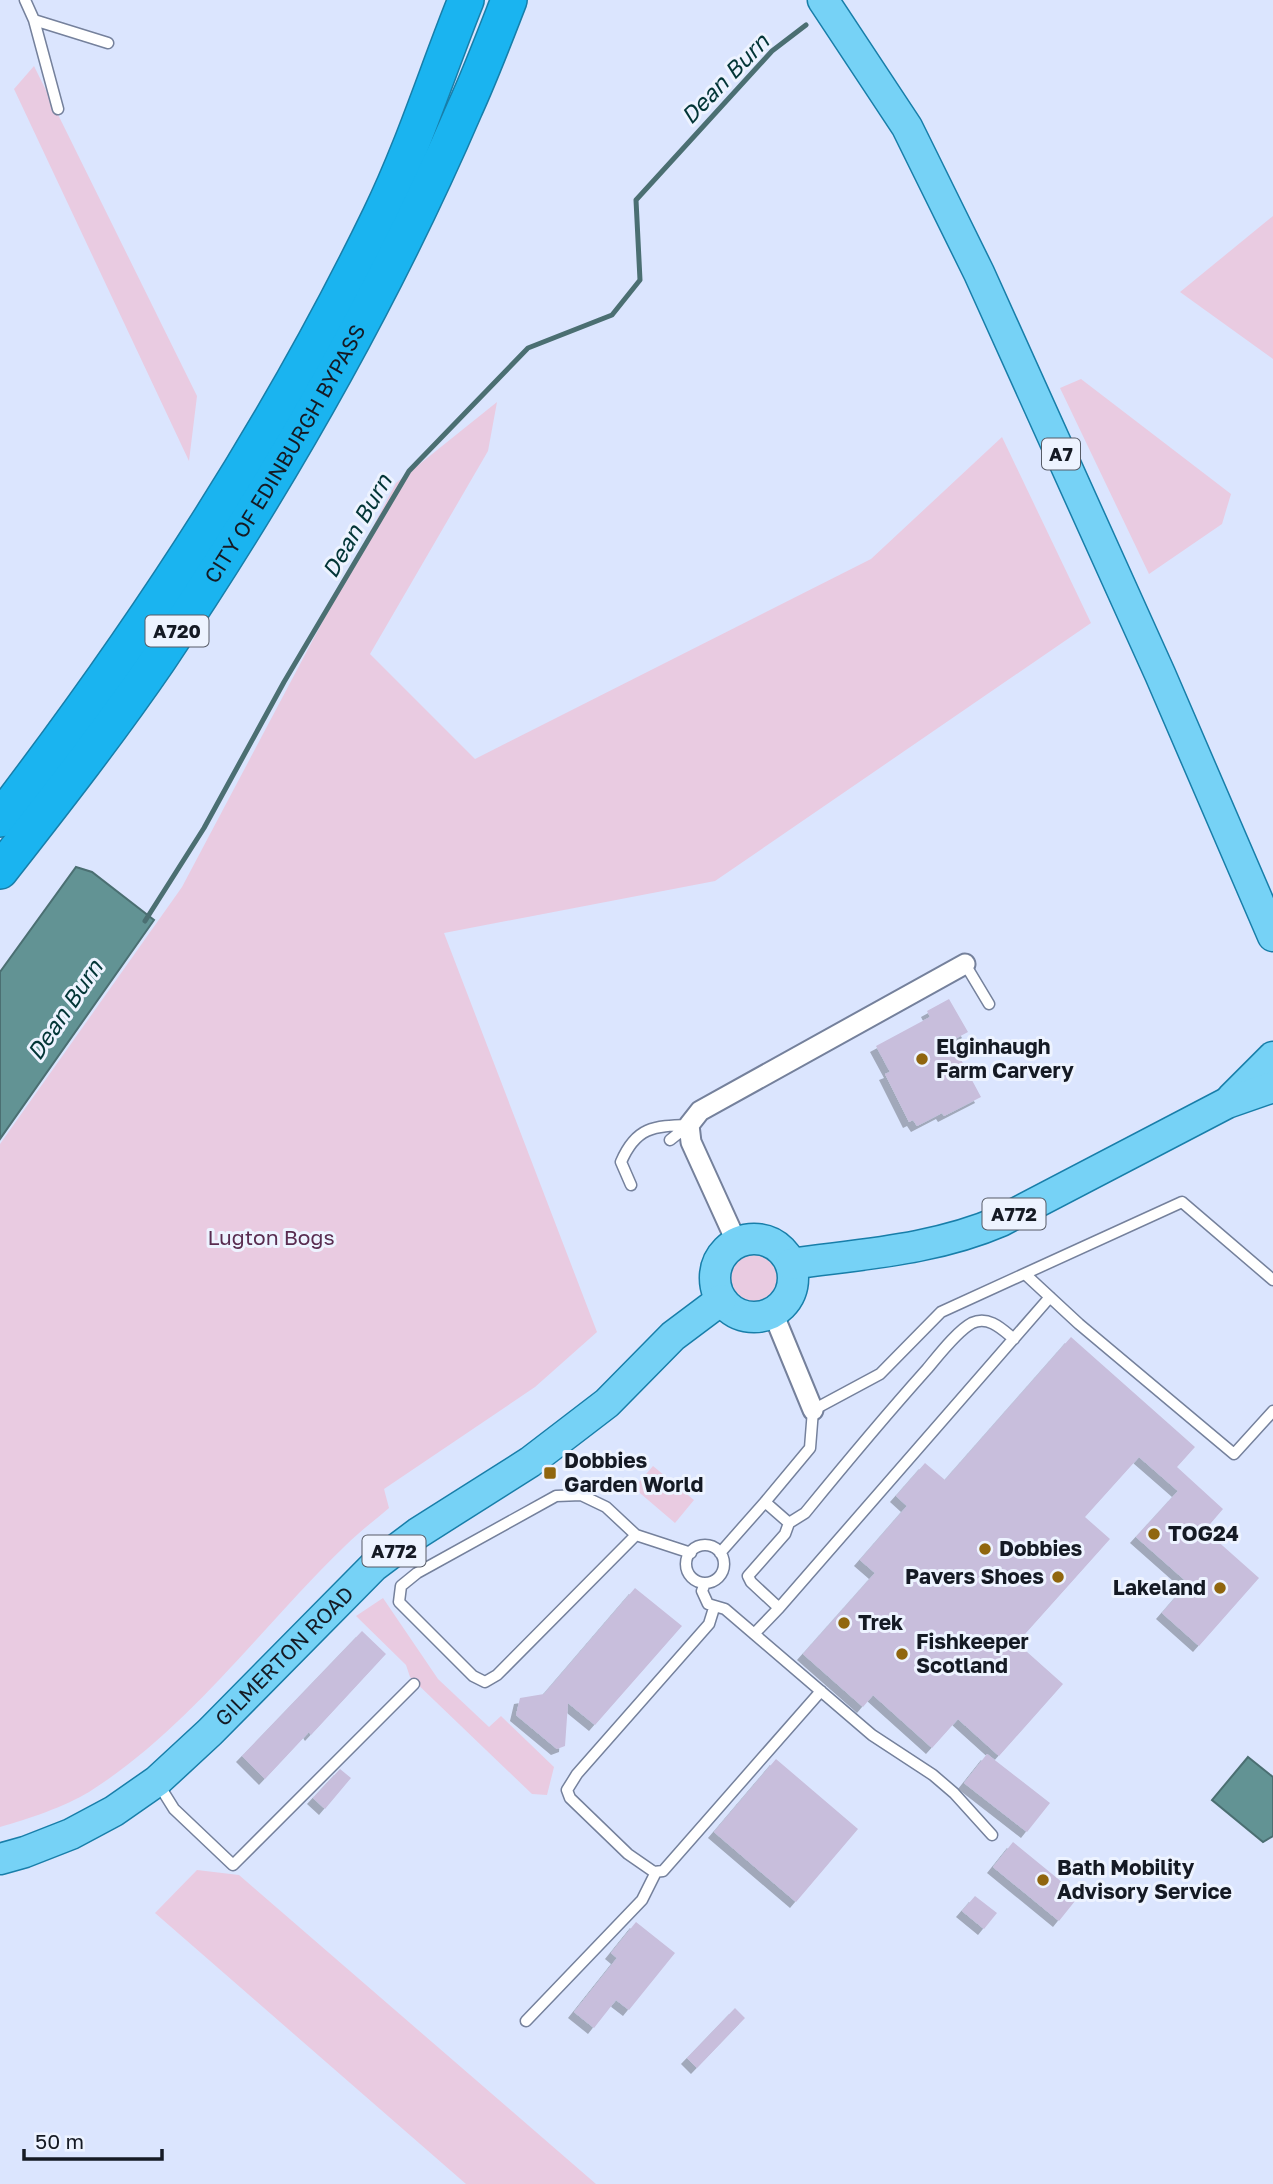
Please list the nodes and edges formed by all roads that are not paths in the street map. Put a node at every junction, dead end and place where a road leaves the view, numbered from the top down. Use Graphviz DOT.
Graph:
graph roads {
  1 [pos="24,0"];
  2 [pos="467,0"];
  3 [pos="509,0"];
  4 [pos="823,0"];
  5 [pos="34,20"];
  6 [pos="108,43"];
  7 [pos="58,109"];
  8 [pos="0,819"];
  9 [pos="0,872"];
  10 [pos="1272,929"];
  11 [pos="965,964"];
  12 [pos="989,1004"];
  13 [pos="1273,1057"];
  14 [pos="1273,1087"];
  15 [pos="1227,1103"];
  16 [pos="688,1125"];
  17 [pos="670,1140"];
  18 [pos="631,1185"];
  19 [pos="737,1243"];
  20 [pos="791,1264"];
  21 [pos="1025,1274"];
  22 [pos="1273,1280"];
  23 [pos="1050,1297"];
  24 [pos="721,1300"];
  25 [pos="773,1313"];
  26 [pos="1014,1339"];
  27 [pos="813,1410"];
  28 [pos="1273,1411"];
  29 [pos="765,1502"];
  30 [pos="789,1523"];
  31 [pos="636,1535"];
  32 [pos="691,1553"];
  33 [pos="720,1553"];
  34 [pos="705,1583"];
  35 [pos="713,1606"];
  36 [pos="779,1608"];
  37 [pos="754,1634"];
  38 [pos="415,1684"];
  39 [pos="821,1691"];
  40 [pos="157,1782"];
  41 [pos="992,1835"];
  42 [pos="0,1859"];
  43 [pos="656,1872"];
  44 [pos="526,2021"];
  1 -- 5 [label="lane"];
  2 -- 8 [label="highway, CITY OF EDINBURGH BYPASS / A720"];
  3 -- 9 [label="highway, CITY OF EDINBURGH BYPASS / A720"];
  4 -- 10 [label="main road, A7"];
  5 -- 6 [label="lane"];
  5 -- 7 [label="lane"];
  11 -- 12 [label="lane"];
  11 -- 16 [label="street"];
  13 -- 15 [label="main road, A772"];
  14 -- 15 [label="main road, A772"];
  15 -- 20 [label="main road, A772"];
  16 -- 17 [label="lane"];
  16 -- 18 [label="lane"];
  16 -- 19 [label="street"];
  19 -- 20 [label="main road"];
  19 -- 24 [label="main road"];
  20 -- 25 [label="main road"];
  21 -- 22 [label="lane"];
  21 -- 23 [label="lane"];
  21 -- 27 [label="lane"];
  23 -- 26 [label="lane"];
  23 -- 28 [label="lane"];
  24 -- 25 [label="main road"];
  24 -- 40 [label="main road, GILMERTON ROAD / A772"];
  25 -- 27 [label="street"];
  26 -- 30 [label="lane"];
  26 -- 36 [label="lane"];
  27 -- 29 [label="lane"];
  29 -- 30 [label="lane"];
  29 -- 33 [label="lane"];
  30 -- 36 [label="lane"];
  31 -- 31 [label="lane"];
  31 -- 32 [label="lane"];
  32 -- 33 [label="lane"];
  32 -- 34 [label="lane"];
  33 -- 34 [label="lane"];
  34 -- 35 [label="lane"];
  35 -- 37 [label="lane"];
  35 -- 43 [label="lane"];
  36 -- 37 [label="lane"];
  37 -- 39 [label="lane"];
  38 -- 40 [label="lane"];
  39 -- 41 [label="lane"];
  39 -- 43 [label="lane"];
  40 -- 42 [label="main road, GILMERTON ROAD / A772"];
  43 -- 44 [label="lane"];
}
